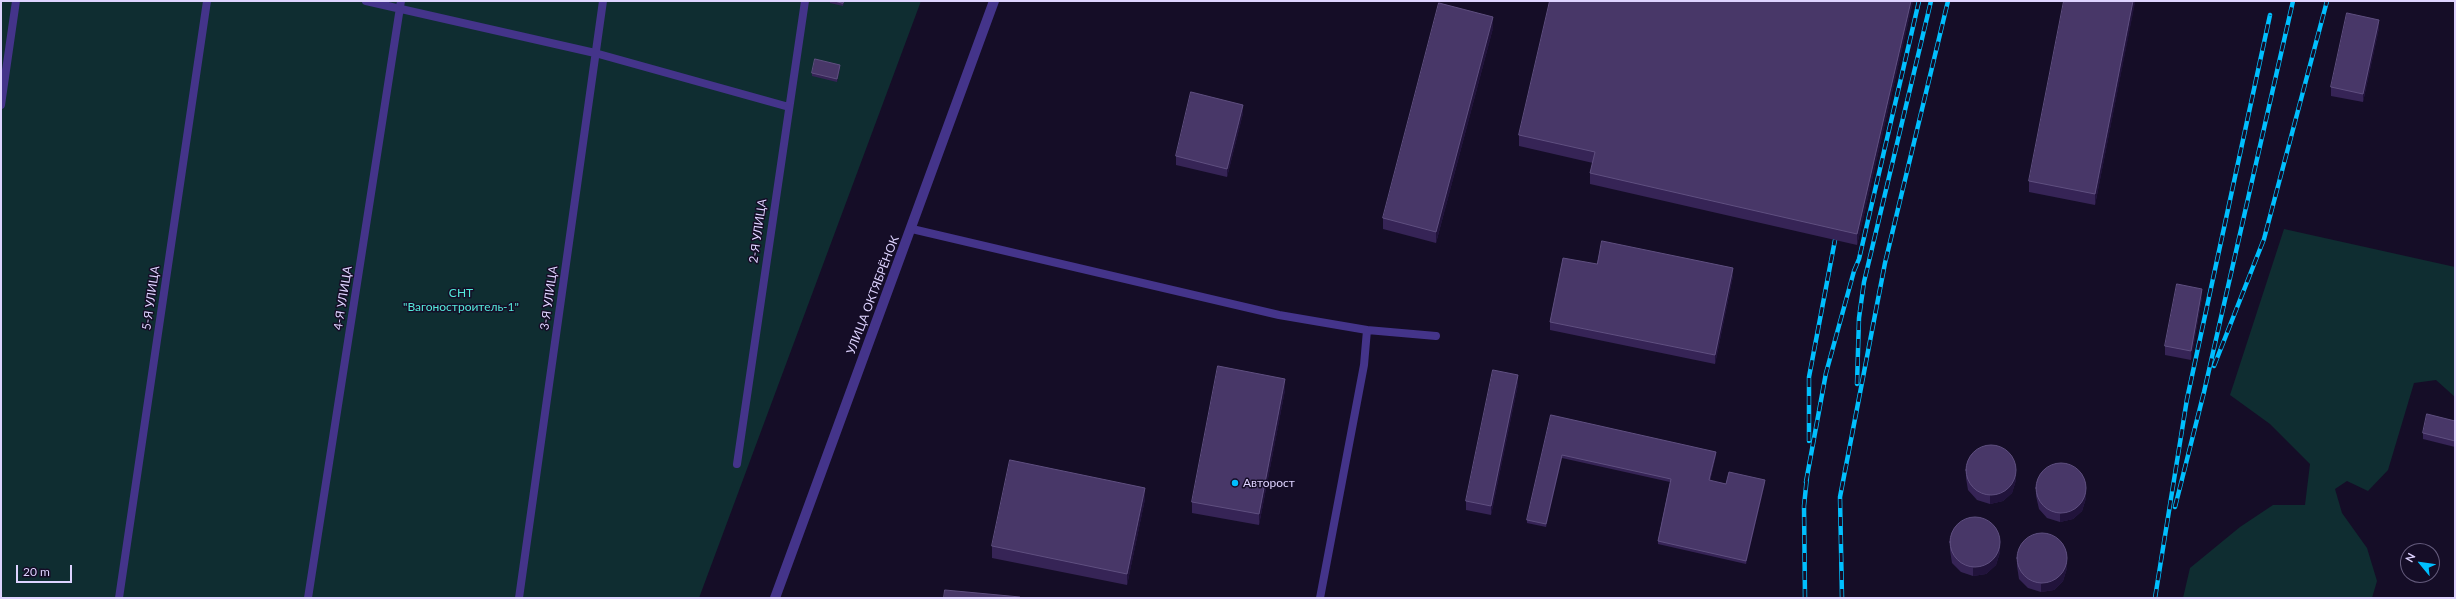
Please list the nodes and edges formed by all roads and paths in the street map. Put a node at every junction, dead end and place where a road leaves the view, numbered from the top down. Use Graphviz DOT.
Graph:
graph roads {
  1 [pos="16,1"];
  2 [pos="207,1"];
  3 [pos="366,1"];
  4 [pos="603,1"];
  5 [pos="805,1"];
  6 [pos="994,1"];
  7 [pos="401,5"];
  8 [pos="595,53"];
  9 [pos="1,105"];
  10 [pos="788,107"];
  11 [pos="912,229"];
  12 [pos="1367,330"];
  13 [pos="1436,336"];
  14 [pos="737,464"];
  15 [pos="119,598"];
  16 [pos="308,598"];
  17 [pos="519,598"];
  18 [pos="775,598"];
  19 [pos="1320,598"];
  1 -- 9 [label="lane"];
  2 -- 15 [label="lane, 5-Я УЛИЦА"];
  3 -- 7 [label="lane"];
  4 -- 8 [label="lane, 3-Я УЛИЦА"];
  5 -- 10 [label="lane, 2-Я УЛИЦА"];
  6 -- 11 [label="street, УЛИЦА ОКТЯБРЁНОК"];
  7 -- 8 [label="lane"];
  7 -- 16 [label="lane, 4-Я УЛИЦА"];
  8 -- 10 [label="lane"];
  8 -- 17 [label="lane, 3-Я УЛИЦА"];
  10 -- 14 [label="lane, 2-Я УЛИЦА"];
  11 -- 12 [label="lane"];
  11 -- 18 [label="street, УЛИЦА ОКТЯБРЁНОК"];
  12 -- 13 [label="lane"];
  12 -- 19 [label="lane"];
}
